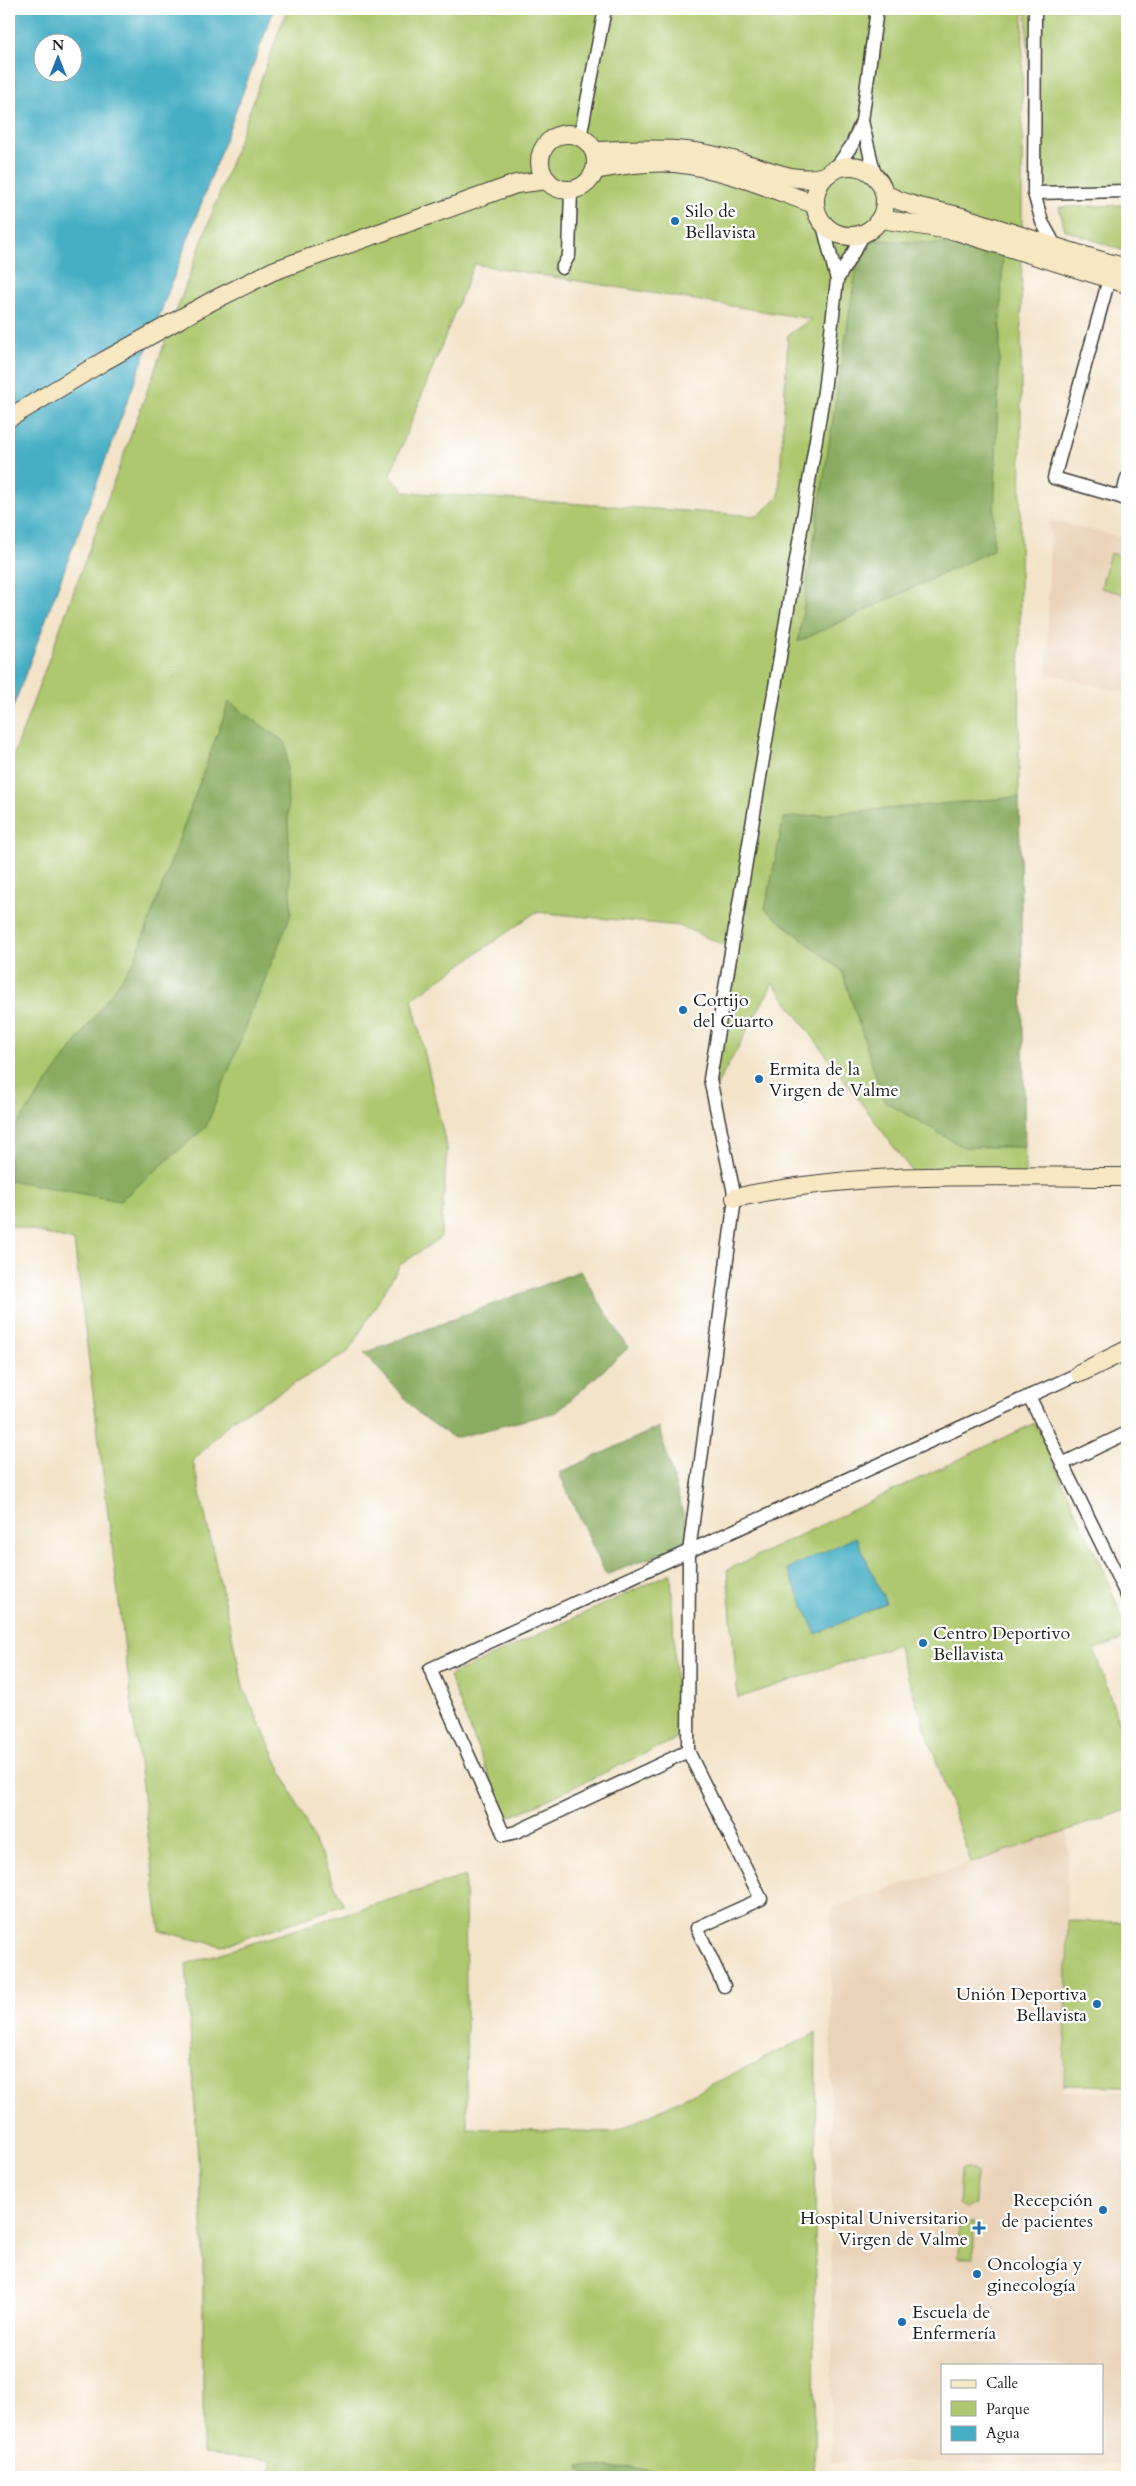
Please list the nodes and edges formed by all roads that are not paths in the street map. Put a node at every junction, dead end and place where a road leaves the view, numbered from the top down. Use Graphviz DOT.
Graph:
graph roads {
  1 [pos="605,9"];
  2 [pos="877,9"];
  3 [pos="1035,9"];
  4 [pos="862,121"];
  5 [pos="580,136"];
  6 [pos="594,151"];
  7 [pos="595,170"];
  8 [pos="544,172"];
  9 [pos="830,173"];
  10 [pos="875,176"];
  11 [pos="571,189"];
  12 [pos="1127,190"];
  13 [pos="1034,193"];
  14 [pos="885,194"];
  15 [pos="814,204"];
  16 [pos="881,219"];
  17 [pos="823,225"];
  18 [pos="864,234"];
  19 [pos="1057,249"];
  20 [pos="562,268"];
  21 [pos="1118,271"];
  22 [pos="837,280"];
  23 [pos="1127,284"];
  24 [pos="9,418"];
  25 [pos="1127,478"];
  26 [pos="1125,498"];
  27 [pos="1127,1177"];
  28 [pos="735,1198"];
  29 [pos="1127,1350"];
  30 [pos="1080,1373"];
  31 [pos="1029,1396"];
  32 [pos="1127,1433"];
  33 [pos="1062,1464"];
  34 [pos="690,1552"];
  35 [pos="1127,1596"];
  36 [pos="688,1751"];
  37 [pos="724,1986"];
  1 -- 5 [label="street"];
  2 -- 4 [label="street"];
  3 -- 13 [label="street"];
  4 -- 9 [label="street"];
  4 -- 10 [label="street"];
  5 -- 6 [label="street"];
  5 -- 8 [label="street"];
  6 -- 7 [label="street"];
  6 -- 9 [label="street"];
  7 -- 11 [label="street"];
  7 -- 15 [label="street"];
  8 -- 11 [label="street"];
  8 -- 24 [label="street"];
  9 -- 10 [label="street"];
  9 -- 15 [label="street"];
  10 -- 14 [label="street"];
  11 -- 20 [label="street"];
  12 -- 13 [label="street"];
  13 -- 19 [label="street"];
  14 -- 16 [label="street"];
  14 -- 19 [label="street"];
  15 -- 17 [label="street"];
  16 -- 18 [label="street"];
  16 -- 21 [label="street"];
  17 -- 18 [label="street"];
  17 -- 22 [label="street"];
  18 -- 22 [label="street"];
  19 -- 21 [label="street"];
  21 -- 23 [label="street"];
  21 -- 26 [label="street"];
  22 -- 28 [label="street"];
  25 -- 26 [label="street"];
  27 -- 28 [label="street"];
  28 -- 34 [label="street"];
  29 -- 30 [label="street"];
  30 -- 31 [label="street"];
  31 -- 33 [label="street"];
  31 -- 34 [label="street"];
  32 -- 33 [label="street"];
  33 -- 35 [label="street"];
  34 -- 36 [label="street"];
  34 -- 36 [label="street"];
  36 -- 37 [label="street"];
}
